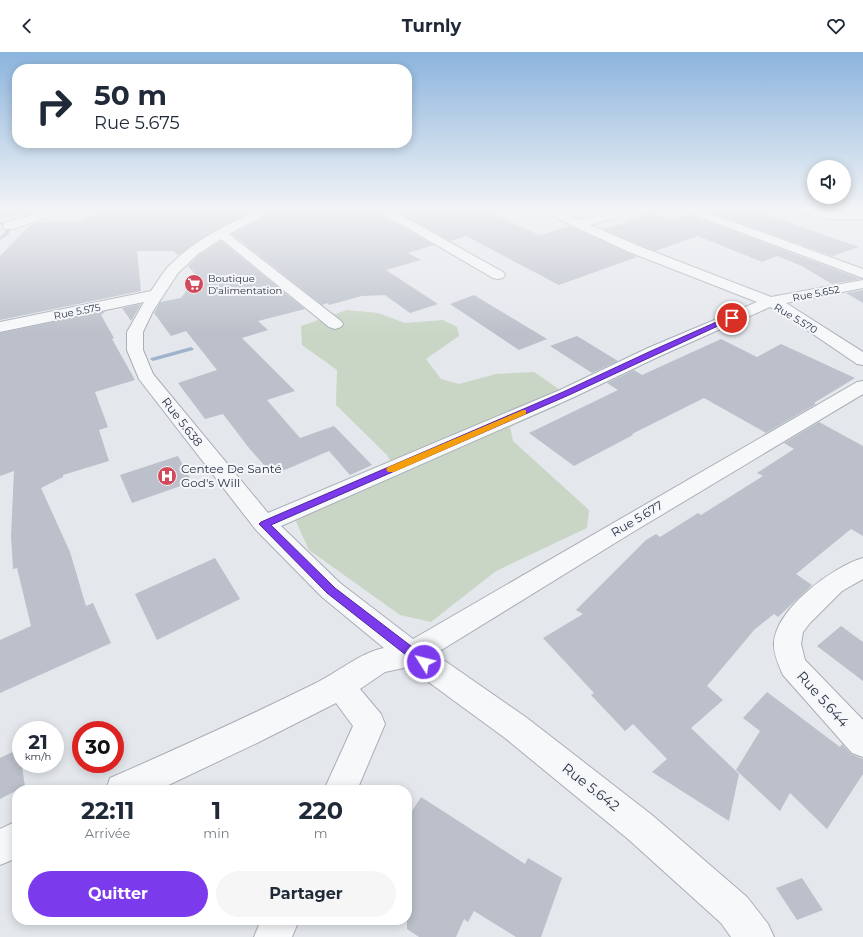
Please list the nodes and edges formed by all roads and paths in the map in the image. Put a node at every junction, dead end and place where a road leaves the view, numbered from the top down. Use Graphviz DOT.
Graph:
graph roads {
  1 [pos="193,251"];
  2 [pos="244,251"];
  3 [pos="456,251"];
  4 [pos="640,251"];
  5 [pos="802,251"];
  6 [pos="863,274"];
  7 [pos="498,275"];
  8 [pos="863,284"];
  9 [pos="155,295"];
  10 [pos="769,302"];
  11 [pos="334,324"];
  12 [pos="0,326"];
  13 [pos="863,360"];
  14 [pos="863,386"];
  15 [pos="264,524"];
  16 [pos="863,567"];
  17 [pos="412,654"];
  18 [pos="340,686"];
  19 [pos="863,742"];
  20 [pos="133,785"];
  21 [pos="342,785"];
  22 [pos="12,841"];
  23 [pos="0,848"];
  24 [pos="278,925"];
  25 [pos="273,937"];
  26 [pos="755,937"];
  1 -- 9 [label="street, Rue 5.638"];
  2 -- 11 [label="street"];
  3 -- 7 [label="street"];
  4 -- 10 [label="street, Rue 5.570"];
  5 -- 6 [label="street"];
  8 -- 10 [label="street, Rue 5.652"];
  9 -- 12 [label="street, Rue 5.575"];
  9 -- 15 [label="street, Rue 5.638"];
  10 -- 13 [label="street, Rue 5.570"];
  10 -- 15 [label="street, Rue 5.652"];
  14 -- 17 [label="street, Rue 5.677"];
  15 -- 17 [label="street, Rue 5.638"];
  16 -- 19 [label="street, Rue 5.644"];
  17 -- 18 [label="street"];
  17 -- 26 [label="street, Rue 5.642"];
  18 -- 20 [label="street"];
  18 -- 21 [label="street"];
  22 -- 23 [label="street"];
  24 -- 25 [label="street"];
}
